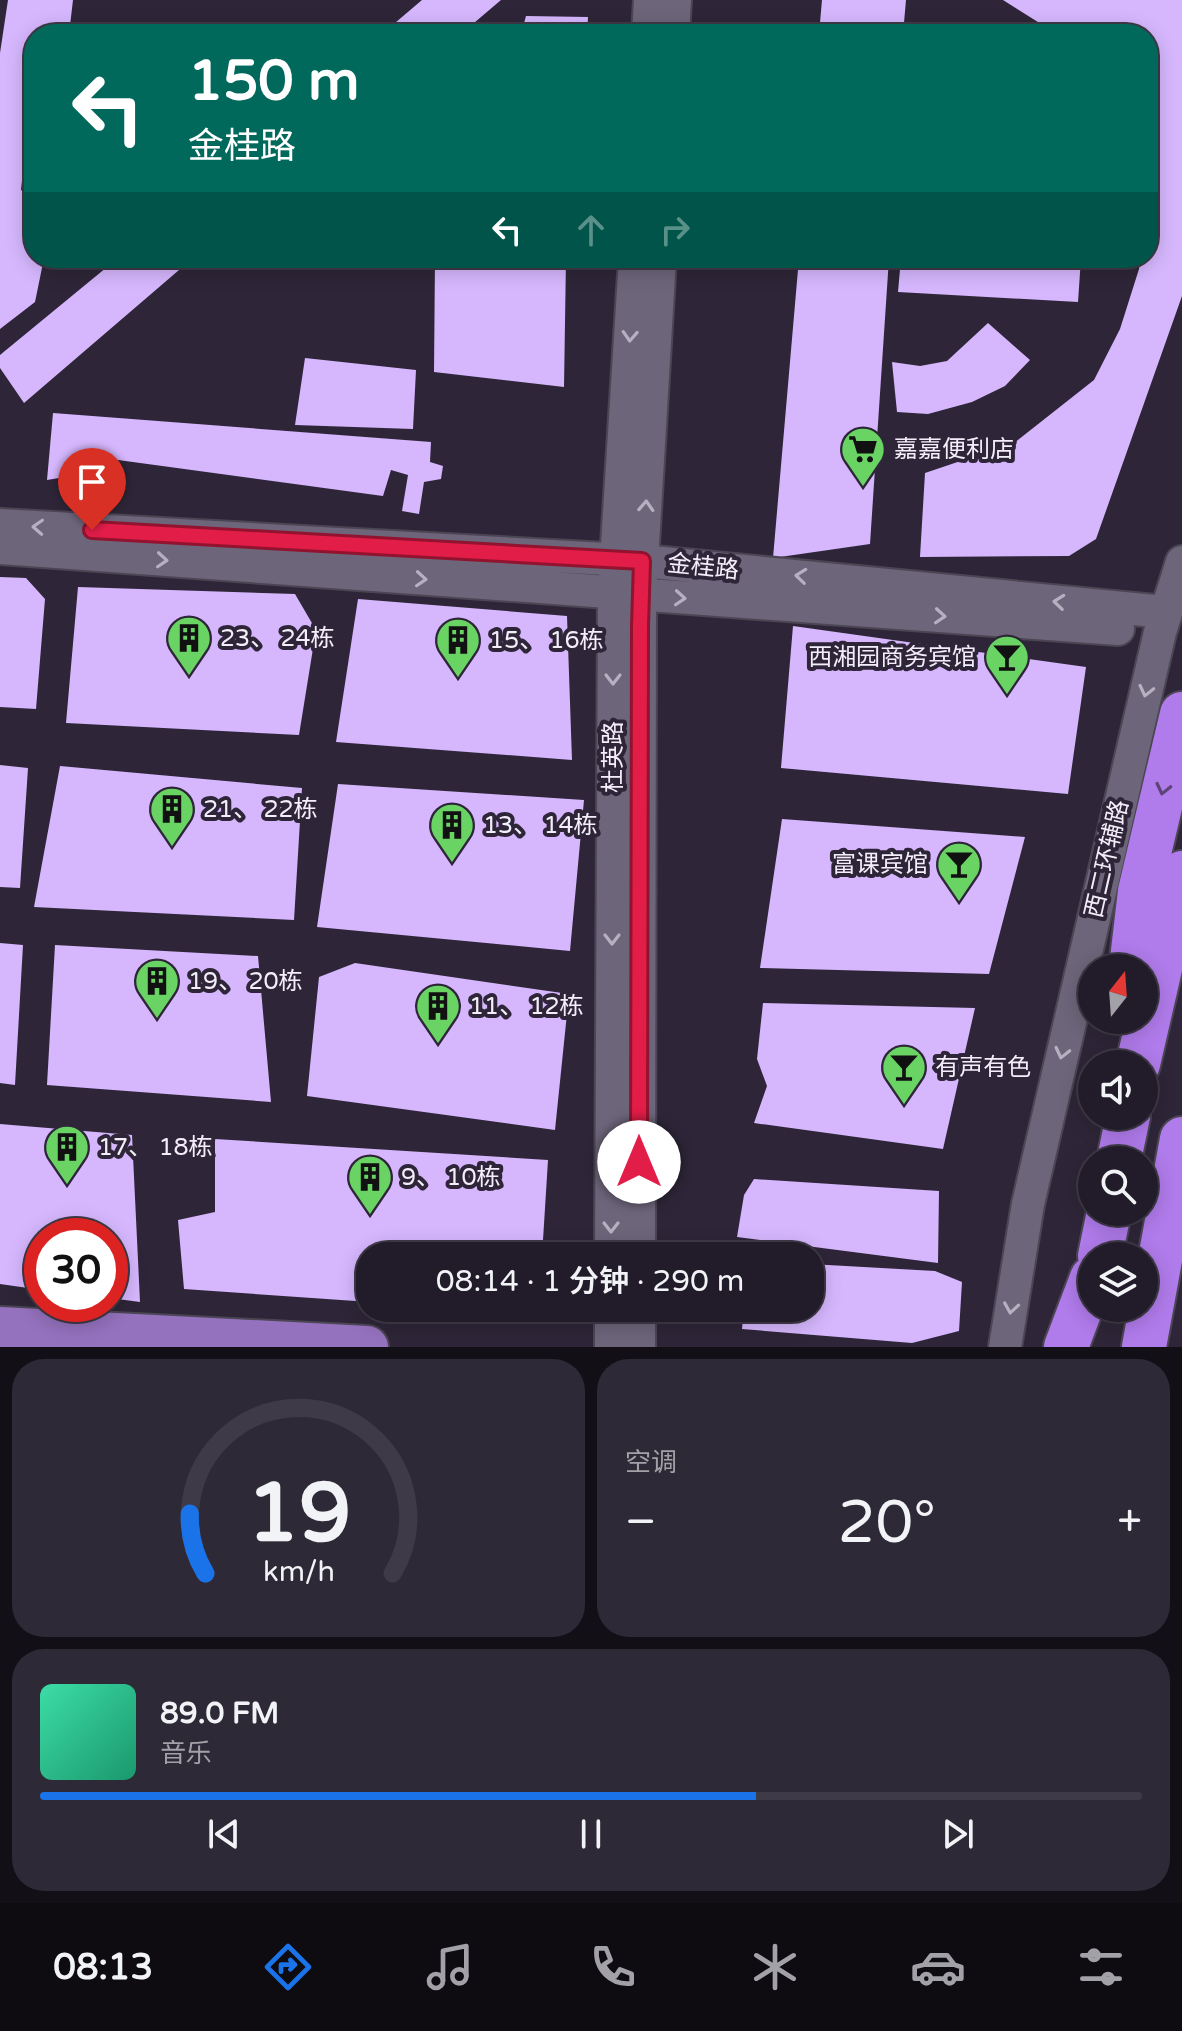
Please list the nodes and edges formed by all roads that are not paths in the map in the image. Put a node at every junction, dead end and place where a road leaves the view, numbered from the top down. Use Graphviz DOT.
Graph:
graph roads {
  1 [pos="650,0"];
  2 [pos="675,0"];
  3 [pos="649,24"];
  4 [pos="674,24"];
  5 [pos="635,268"];
  6 [pos="659,268"];
  7 [pos="0,525"];
  8 [pos="0,548"];
  9 [pos="629,560"];
  10 [pos="1182,562"];
  11 [pos="627,594"];
  12 [pos="1162,622"];
  13 [pos="1182,714"];
  14 [pos="1182,873"];
  15 [pos="1133,954"];
  16 [pos="1141,1050"];
  17 [pos="1182,1142"];
  18 [pos="611,1242"];
  19 [pos="639,1242"];
  20 [pos="1078,1315"];
  21 [pos="611,1322"];
  22 [pos="639,1322"];
  23 [pos="1090,1322"];
  24 [pos="0,1328"];
  25 [pos="1148,1336"];
  26 [pos="0,1343"];
  27 [pos="97,1347"];
  28 [pos="367,1347"];
  29 [pos="611,1347"];
  30 [pos="639,1347"];
  31 [pos="1005,1347"];
  32 [pos="1066,1347"];
  33 [pos="1087,1347"];
  1 -- 3 [label="street"];
  2 -- 4 [label="street"];
  5 -- 9 [label="street, 杜英路, one-way"];
  9 -- 6 [label="street, 杜英路, one-way"];
  9 -- 7 [label="street, 金桂路, one-way"];
  8 -- 11 [label="street, 金桂路, one-way"];
  9 -- 11 [label="street, 杜英路"];
  12 -- 9 [label="street, 金桂路, one-way"];
  10 -- 12 [label="street, 西二环辅路"];
  11 -- 12 [label="street, 金桂路, one-way"];
  11 -- 18 [label="street, 杜英路, one-way"];
  11 -- 19 [label="street, 杜英路"];
  12 -- 31 [label="street, 西二环辅路, one-way"];
  13 -- 15 [label="highway, one-way"];
  14 -- 16 [label="highway"];
  17 -- 25 [label="highway"];
  20 -- 32 [label="highway"];
  21 -- 29 [label="street"];
  22 -- 30 [label="street"];
  23 -- 33 [label="highway"];
  24 -- 28 [label="main road"];
  26 -- 27 [label="main road"];
}
